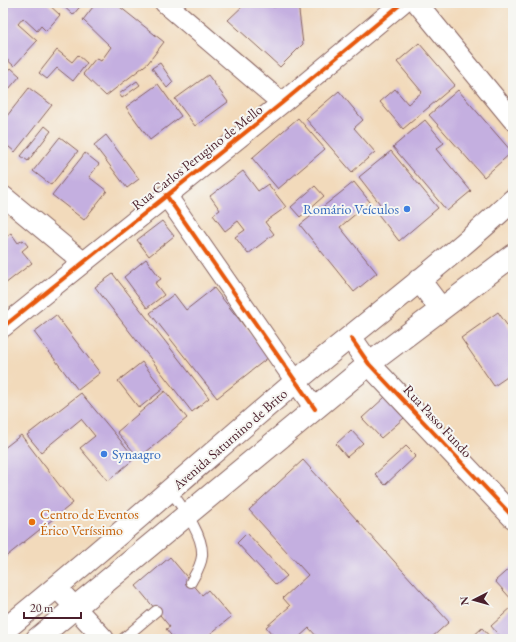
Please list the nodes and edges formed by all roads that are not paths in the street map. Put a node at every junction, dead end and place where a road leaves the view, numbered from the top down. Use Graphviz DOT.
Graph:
graph roads {
  1 [pos="165,3"];
  2 [pos="402,3"];
  3 [pos="417,3"];
  4 [pos="282,104"];
  5 [pos="513,120"];
  6 [pos="166,195"];
  7 [pos="3,196"];
  8 [pos="510,211"];
  9 [pos="513,255"];
  10 [pos="83,262"];
  11 [pos="419,280"];
  12 [pos="441,309"];
  13 [pos="3,327"];
  14 [pos="351,338"];
  15 [pos="368,364"];
  16 [pos="296,382"];
  17 [pos="315,409"];
  18 [pos="170,490"];
  19 [pos="187,514"];
  20 [pos="513,517"];
  21 [pos="191,582"];
  22 [pos="57,588"];
  23 [pos="75,607"];
  24 [pos="156,611"];
  25 [pos="3,631"];
  26 [pos="37,639"];
  27 [pos="104,639"];
  28 [pos="123,639"];
  1 -- 4 [label="street"];
  2 -- 4 [label="street, Rua Carlos Perugino de Mello"];
  3 -- 5 [label="street"];
  4 -- 6 [label="street, Rua Carlos Perugino de Mello"];
  6 -- 10 [label="street, Rua Carlos Perugino de Mello"];
  6 -- 16 [label="street"];
  7 -- 10 [label="street"];
  8 -- 11 [label="main road, Avenida Saturnino de Brito"];
  9 -- 12 [label="main road, Avenida Saturnino de Brito"];
  10 -- 13 [label="street, Rua Carlos Perugino de Mello"];
  11 -- 12 [label="main road"];
  11 -- 14 [label="main road, Avenida Saturnino de Brito"];
  12 -- 15 [label="main road, Avenida Saturnino de Brito"];
  14 -- 15 [label="main road, Rua Passo Fundo"];
  14 -- 16 [label="main road, Avenida Saturnino de Brito"];
  15 -- 17 [label="main road, Avenida Saturnino de Brito"];
  15 -- 20 [label="main road, Rua Passo Fundo"];
  16 -- 17 [label="street"];
  16 -- 18 [label="main road, Avenida Saturnino de Brito"];
  17 -- 19 [label="main road, Avenida Saturnino de Brito"];
  18 -- 19 [label="lane"];
  18 -- 22 [label="main road, Avenida Saturnino de Brito"];
  19 -- 21 [label="lane"];
  19 -- 23 [label="main road, Avenida Saturnino de Brito"];
  22 -- 23 [label="street"];
  22 -- 25 [label="main road, Avenida Saturnino de Brito"];
  23 -- 26 [label="main road, Avenida Saturnino de Brito"];
  23 -- 27 [label="street"];
  24 -- 28 [label="lane"];
}
